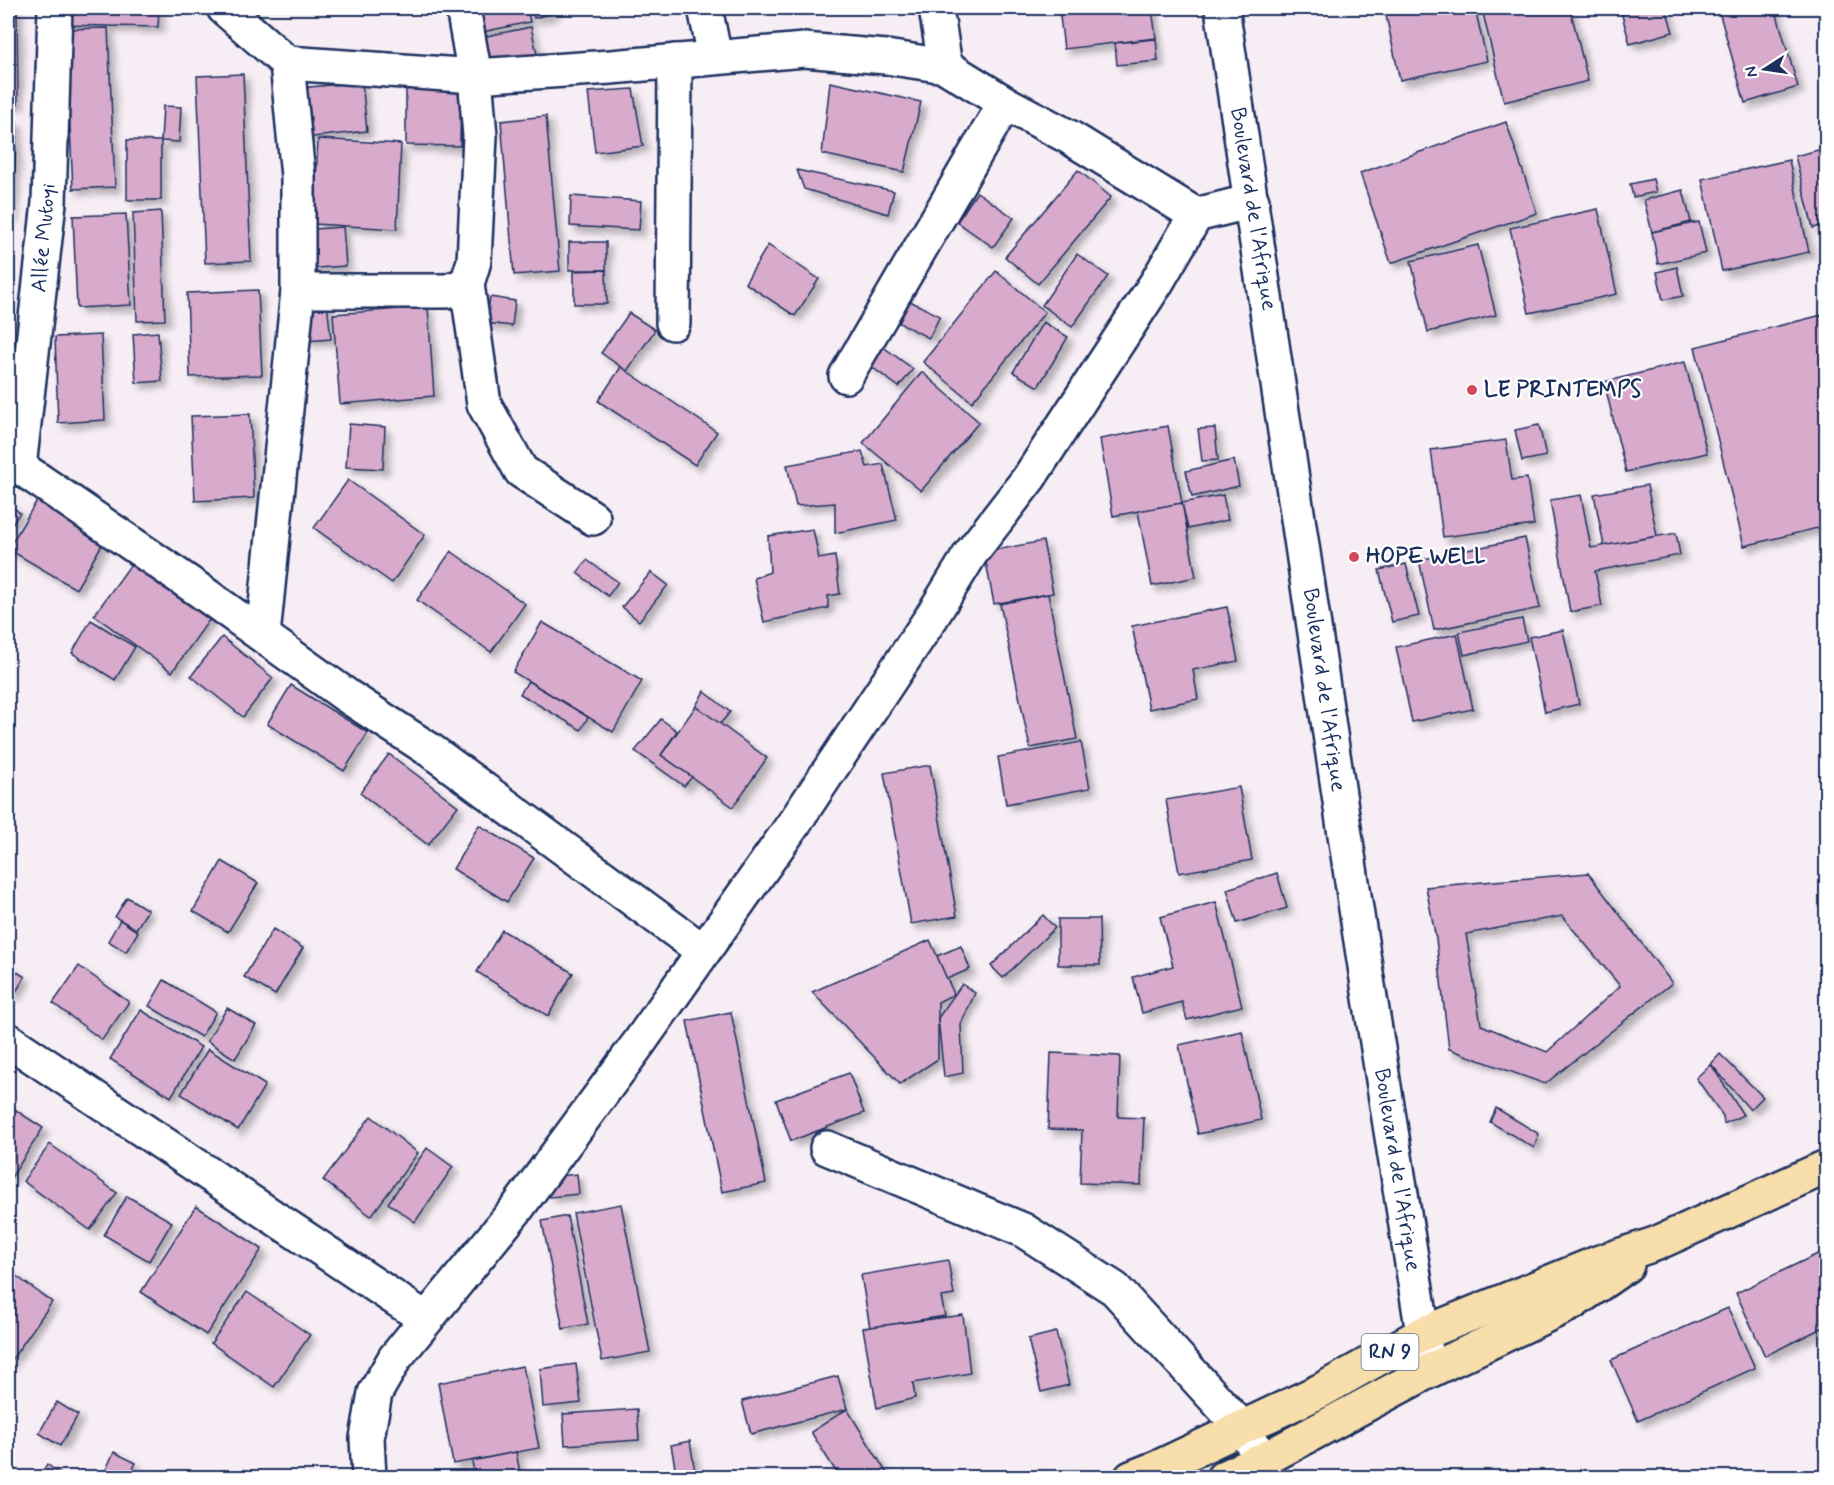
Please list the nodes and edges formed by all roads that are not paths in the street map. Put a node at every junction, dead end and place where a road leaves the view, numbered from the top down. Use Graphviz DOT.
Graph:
graph roads {
  1 [pos="55,8"];
  2 [pos="224,8"];
  3 [pos="463,8"];
  4 [pos="705,8"];
  5 [pos="936,8"];
  6 [pos="1226,8"];
  7 [pos="715,57"];
  8 [pos="675,61"];
  9 [pos="287,63"];
  10 [pos="945,66"];
  11 [pos="475,76"];
  12 [pos="1005,104"];
  13 [pos="1252,201"];
  14 [pos="1196,215"];
  15 [pos="467,284"];
  16 [pos="298,291"];
  17 [pos="673,323"];
  18 [pos="846,376"];
  19 [pos="13,463"];
  20 [pos="593,518"];
  21 [pos="263,635"];
  22 [pos="703,951"];
  23 [pos="8,1040"];
  24 [pos="827,1148"];
  25 [pos="1827,1167"];
  26 [pos="1655,1244"];
  27 [pos="426,1319"];
  28 [pos="1422,1334"];
  29 [pos="1429,1371"];
  30 [pos="1242,1428"];
  31 [pos="1263,1460"];
  32 [pos="369,1478"];
  33 [pos="1131,1478"];
  34 [pos="1223,1478"];
  1 -- 19 [label="street, Allée Mutoyi"];
  2 -- 9 [label="street"];
  3 -- 11 [label="street"];
  4 -- 7 [label="street"];
  5 -- 10 [label="street"];
  6 -- 13 [label="street, Boulevard de l'Afrique"];
  7 -- 8 [label="street"];
  7 -- 10 [label="street"];
  8 -- 11 [label="street"];
  8 -- 17 [label="street"];
  9 -- 11 [label="street"];
  9 -- 16 [label="street"];
  10 -- 12 [label="street"];
  11 -- 15 [label="street"];
  12 -- 14 [label="street"];
  12 -- 18 [label="street"];
  13 -- 14 [label="street"];
  13 -- 28 [label="street, Boulevard de l'Afrique"];
  14 -- 22 [label="street"];
  15 -- 16 [label="street"];
  15 -- 20 [label="street"];
  16 -- 21 [label="street"];
  19 -- 21 [label="street"];
  21 -- 22 [label="street"];
  22 -- 27 [label="street"];
  23 -- 27 [label="street"];
  24 -- 30 [label="street"];
  25 -- 26 [label="main road, RN 9"];
  26 -- 28 [label="main road, RN 9"];
  26 -- 29 [label="main road, RN 9"];
  27 -- 32 [label="street"];
  28 -- 29 [label="street, Boulevard de l'Afrique"];
  28 -- 30 [label="main road, RN 9"];
  29 -- 31 [label="main road, RN 9"];
  30 -- 31 [label="street"];
  30 -- 33 [label="main road, RN 9"];
  31 -- 34 [label="main road, RN 9"];
}
